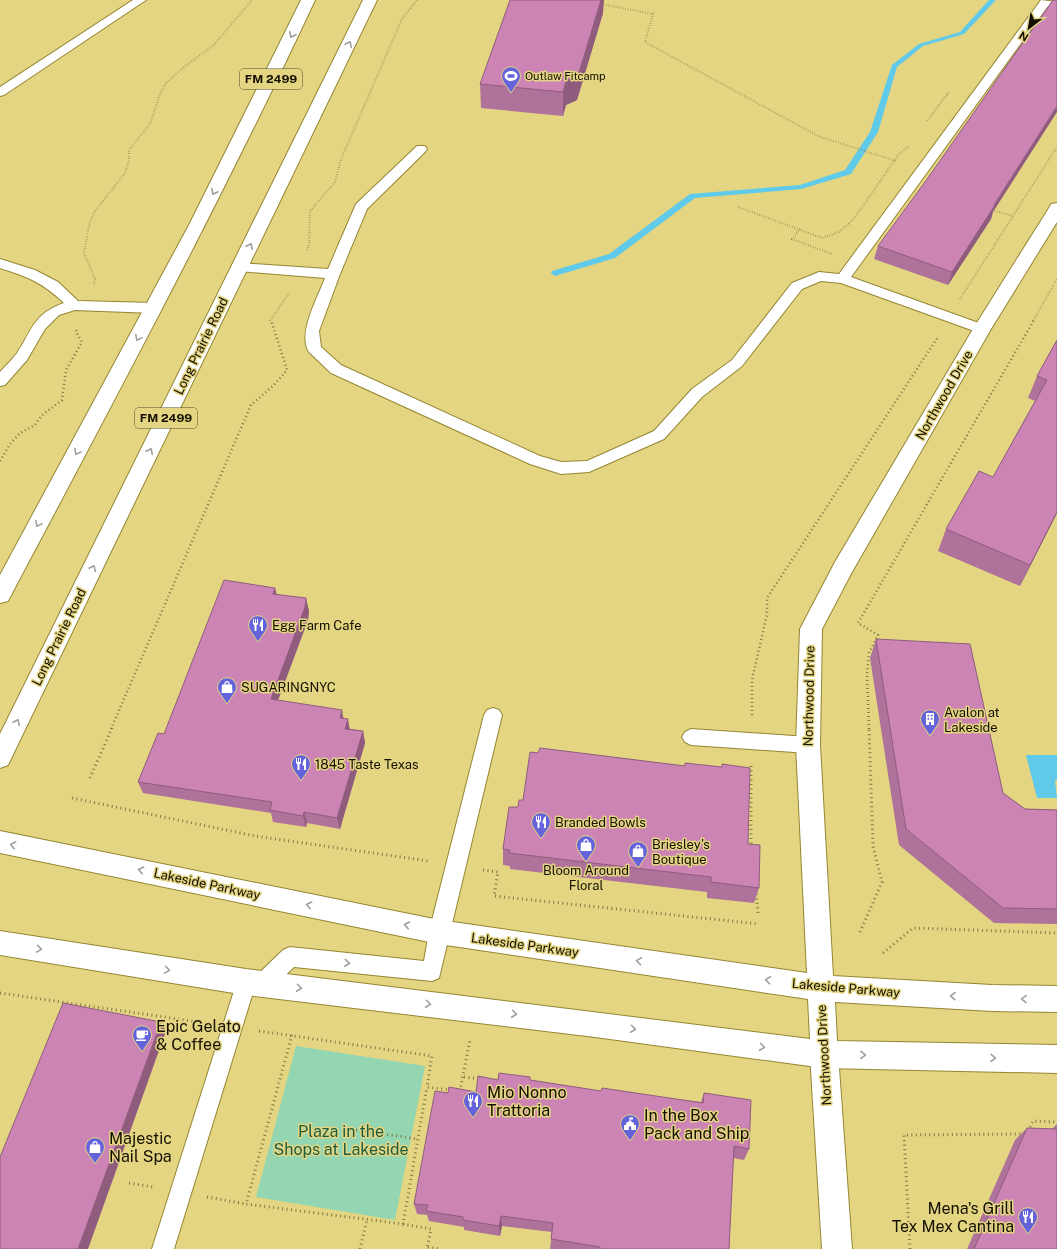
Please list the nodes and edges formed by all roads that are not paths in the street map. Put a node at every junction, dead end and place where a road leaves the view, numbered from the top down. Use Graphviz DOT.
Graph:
graph roads {
  1 [pos="140,0"];
  2 [pos="308,0"];
  3 [pos="370,0"];
  4 [pos="1057,6"];
  5 [pos="0,92"];
  6 [pos="421,149"];
  7 [pos="1057,208"];
  8 [pos="0,263"];
  9 [pos="239,267"];
  10 [pos="333,274"];
  11 [pos="843,279"];
  12 [pos="80,306"];
  13 [pos="154,308"];
  14 [pos="982,328"];
  15 [pos="0,381"];
  16 [pos="0,595"];
  17 [pos="493,715"];
  18 [pos="691,737"];
  19 [pos="808,745"];
  20 [pos="0,758"];
  21 [pos="0,842"];
  22 [pos="439,932"];
  23 [pos="0,943"];
  24 [pos="254,983"];
  25 [pos="820,988"];
  26 [pos="1057,999"];
  27 [pos="824,1054"];
  28 [pos="1057,1059"];
  29 [pos="163,1249"];
  30 [pos="837,1249"];
  1 -- 5 [label="lane"];
  2 -- 13 [label="street, FM 2499, one-way"];
  9 -- 3 [label="street, Long Prairie Road / FM 2499, one-way"];
  4 -- 11 [label="lane"];
  6 -- 10 [label="lane"];
  7 -- 14 [label="street, Northwood Drive"];
  8 -- 12 [label="lane"];
  9 -- 10 [label="lane"];
  20 -- 9 [label="street, Long Prairie Road / FM 2499, one-way"];
  10 -- 11 [label="lane"];
  11 -- 14 [label="lane"];
  12 -- 13 [label="lane"];
  12 -- 15 [label="lane"];
  13 -- 16 [label="street, FM 2499, one-way"];
  14 -- 19 [label="street, Northwood Drive"];
  17 -- 22 [label="lane"];
  18 -- 19 [label="lane"];
  19 -- 25 [label="street, Northwood Drive"];
  22 -- 21 [label="street, Lakeside Parkway, one-way"];
  24 -- 22 [label="lane, one-way"];
  25 -- 22 [label="street, Lakeside Parkway, one-way"];
  23 -- 24 [label="street, one-way"];
  24 -- 27 [label="street, one-way"];
  24 -- 29 [label="lane"];
  26 -- 25 [label="street, Lakeside Parkway, one-way"];
  25 -- 27 [label="street, Northwood Drive"];
  27 -- 28 [label="street, one-way"];
  27 -- 30 [label="street, Northwood Drive"];
}
